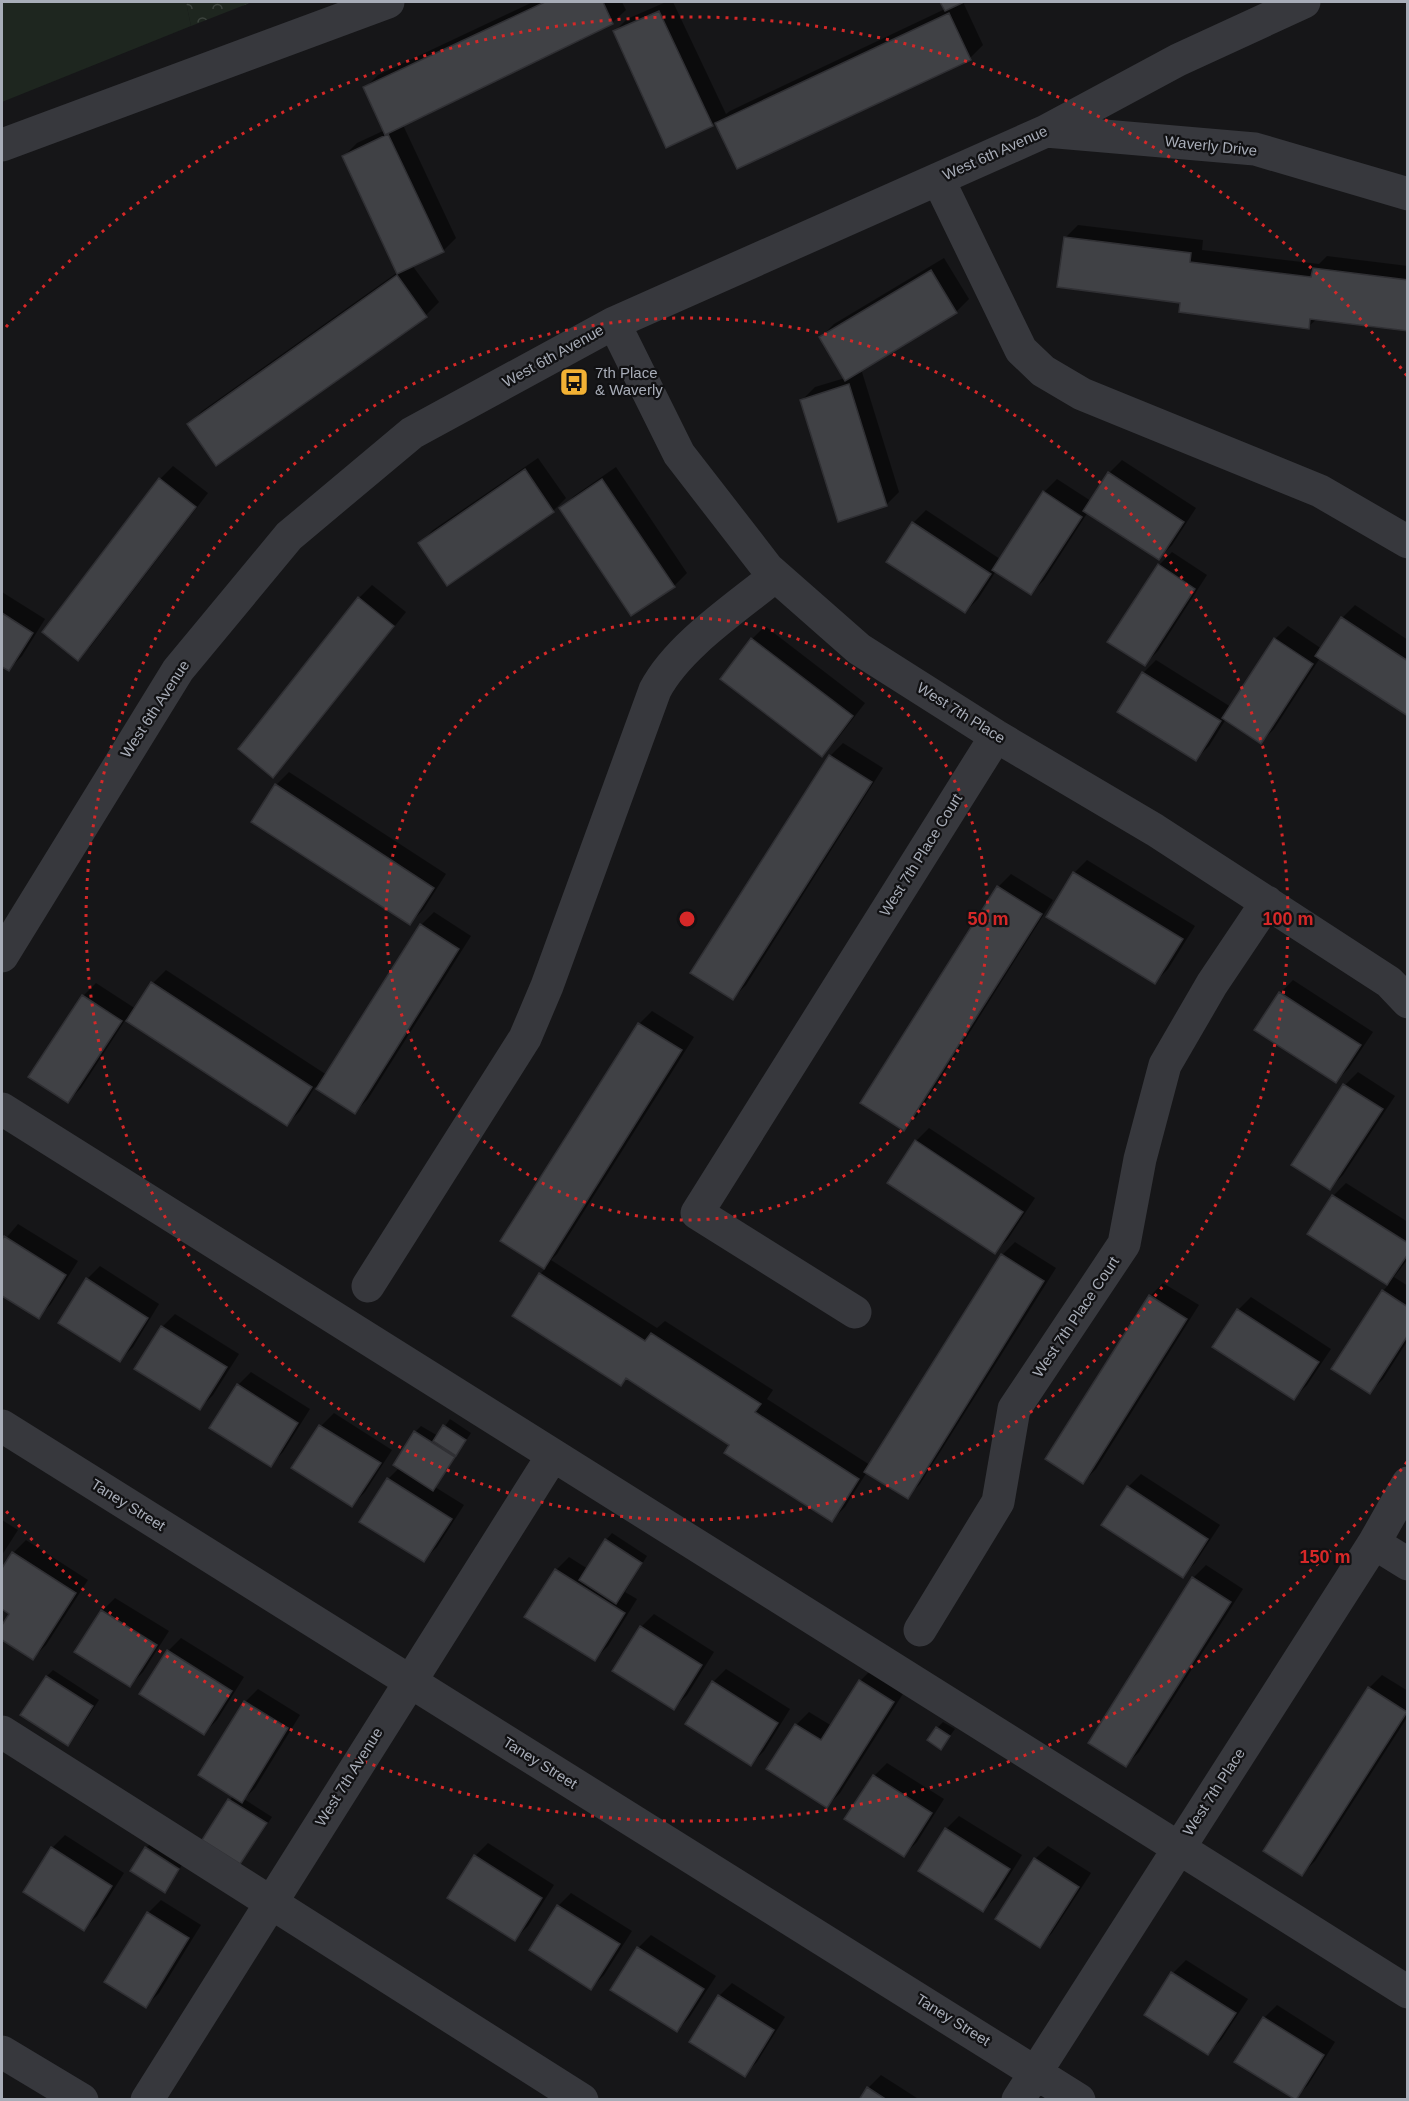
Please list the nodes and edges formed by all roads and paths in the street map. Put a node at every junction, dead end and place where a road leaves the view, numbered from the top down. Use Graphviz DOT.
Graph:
graph roads {
  1 [pos="388,2"];
  2 [pos="1304,2"];
  3 [pos="1046,131"];
  4 [pos="2,145"];
  5 [pos="938,179"];
  6 [pos="1407,194"];
  7 [pos="614,323"];
  8 [pos="1407,542"];
  9 [pos="775,576"];
  10 [pos="996,736"];
  11 [pos="1266,902"];
  12 [pos="2,956"];
  13 [pos="1407,1002"];
  14 [pos="2,1108"];
  15 [pos="368,1286"];
  16 [pos="855,1312"];
  17 [pos="2,1426"];
  18 [pos="553,1455"];
  19 [pos="1407,1483"];
  20 [pos="1374,1543"];
  21 [pos="1407,1564"];
  22 [pos="920,1630"];
  23 [pos="409,1681"];
  24 [pos="2,1732"];
  25 [pos="1178,1849"];
  26 [pos="271,1902"];
  27 [pos="1407,1992"];
  28 [pos="2,2052"];
  29 [pos="1035,2072"];
  30 [pos="82,2100"];
  31 [pos="147,2100"];
  32 [pos="582,2100"];
  33 [pos="1018,2100"];
  34 [pos="1079,2100"];
  1 -- 4 [label="street"];
  2 -- 3 [label="street, West 6th Avenue"];
  3 -- 5 [label="street, West 6th Avenue"];
  3 -- 6 [label="street, Waverly Drive"];
  5 -- 7 [label="street, West 6th Avenue"];
  5 -- 8 [label="street"];
  7 -- 9 [label="street, West 7th Place"];
  7 -- 12 [label="street, West 6th Avenue"];
  9 -- 10 [label="street, West 7th Place"];
  9 -- 15 [label="street"];
  10 -- 11 [label="street, West 7th Place"];
  10 -- 16 [label="street, West 7th Place Court"];
  11 -- 13 [label="street, West 7th Place"];
  11 -- 22 [label="street, West 7th Place Court"];
  14 -- 18 [label="street"];
  17 -- 23 [label="street, Taney Street"];
  18 -- 23 [label="street, West 7th Avenue"];
  18 -- 25 [label="street"];
  19 -- 20 [label="street, West 7th Place"];
  20 -- 21 [label="street"];
  20 -- 25 [label="street, West 7th Place"];
  23 -- 26 [label="street, West 7th Avenue"];
  23 -- 29 [label="street, Taney Street"];
  24 -- 26 [label="street"];
  25 -- 27 [label="street"];
  25 -- 29 [label="street, West 7th Place"];
  26 -- 31 [label="street, West 7th Avenue"];
  26 -- 32 [label="street"];
  28 -- 30 [label="street"];
  29 -- 33 [label="street, West 7th Place"];
  29 -- 34 [label="street, Taney Street"];
}
